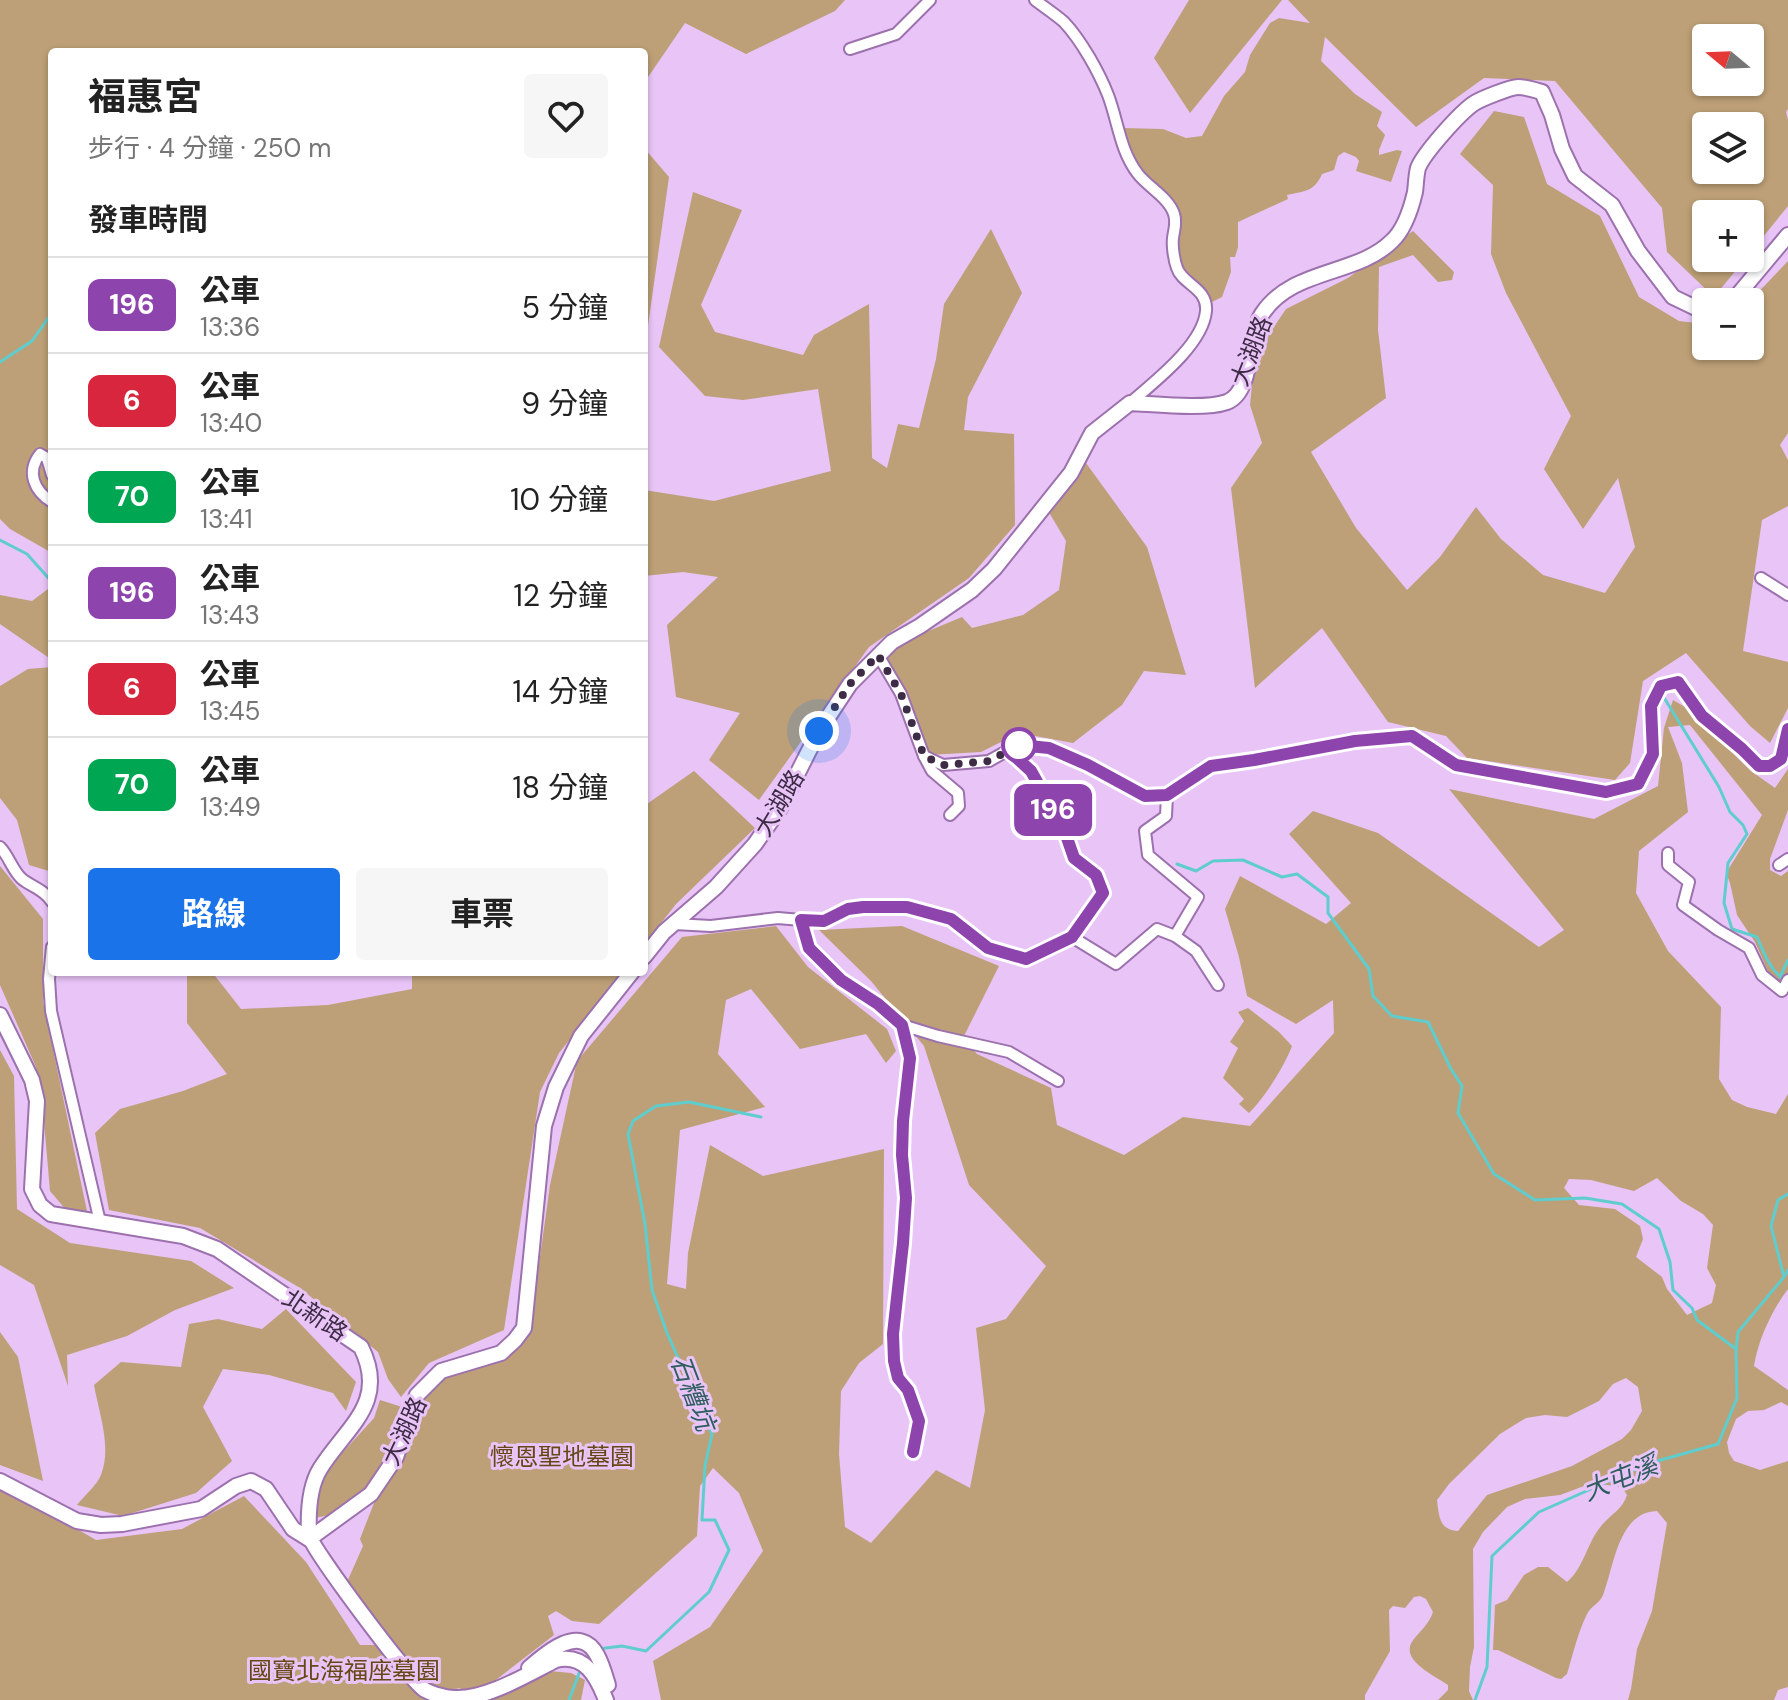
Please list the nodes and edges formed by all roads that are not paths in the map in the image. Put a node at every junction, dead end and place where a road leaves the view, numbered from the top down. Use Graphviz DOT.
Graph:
graph roads {
  1 [pos="930,0"];
  2 [pos="1035,0"];
  3 [pos="850,49"];
  4 [pos="1788,235"];
  5 [pos="1744,288"];
  6 [pos="1692,306"];
  7 [pos="1130,403"];
  8 [pos="48,461"];
  9 [pos="48,499"];
  10 [pos="1761,578"];
  11 [pos="1788,595"];
  12 [pos="878,655"];
  13 [pos="1788,729"];
  14 [pos="1009,751"];
  15 [pos="924,756"];
  16 [pos="1167,795"];
  17 [pos="950,815"];
  18 [pos="0,847"];
  19 [pos="1668,853"];
  20 [pos="48,896"];
  21 [pos="801,920"];
  22 [pos="674,924"];
  23 [pos="1175,936"];
  24 [pos="1072,937"];
  25 [pos="648,952"];
  26 [pos="49,976"];
  27 [pos="629,976"];
  28 [pos="1788,980"];
  29 [pos="1218,985"];
  30 [pos="0,1015"];
  31 [pos="902,1025"];
  32 [pos="1058,1081"];
  33 [pos="100,1222"];
  34 [pos="913,1452"];
  35 [pos="0,1481"];
  36 [pos="309,1539"];
  37 [pos="513,1681"];
  38 [pos="606,1700"];
  39 [pos="612,1700"];
  1 -- 3 [label="street"];
  2 -- 7 [label="street"];
  4 -- 5 [label="street"];
  6 -- 7 [label="street, 大湖路"];
  7 -- 12 [label="street, 大湖路"];
  8 -- 9 [label="street"];
  10 -- 11 [label="street"];
  12 -- 15 [label="street"];
  12 -- 22 [label="street, 大湖路"];
  13 -- 16 [label="street"];
  14 -- 15 [label="street"];
  14 -- 16 [label="street"];
  14 -- 24 [label="street"];
  15 -- 17 [label="street"];
  16 -- 23 [label="street"];
  18 -- 20 [label="street"];
  19 -- 28 [label="street"];
  21 -- 22 [label="street"];
  21 -- 24 [label="street"];
  21 -- 31 [label="street"];
  22 -- 25 [label="street, 大湖路"];
  23 -- 24 [label="street"];
  23 -- 29 [label="street"];
  26 -- 33 [label="street"];
  27 -- 36 [label="street, 大湖路"];
  30 -- 33 [label="street, 北新路"];
  31 -- 32 [label="street"];
  31 -- 34 [label="street"];
  33 -- 36 [label="street, 北新路"];
  35 -- 36 [label="street"];
  36 -- 37 [label="street"];
  37 -- 38 [label="street"];
  37 -- 39 [label="street"];
}
